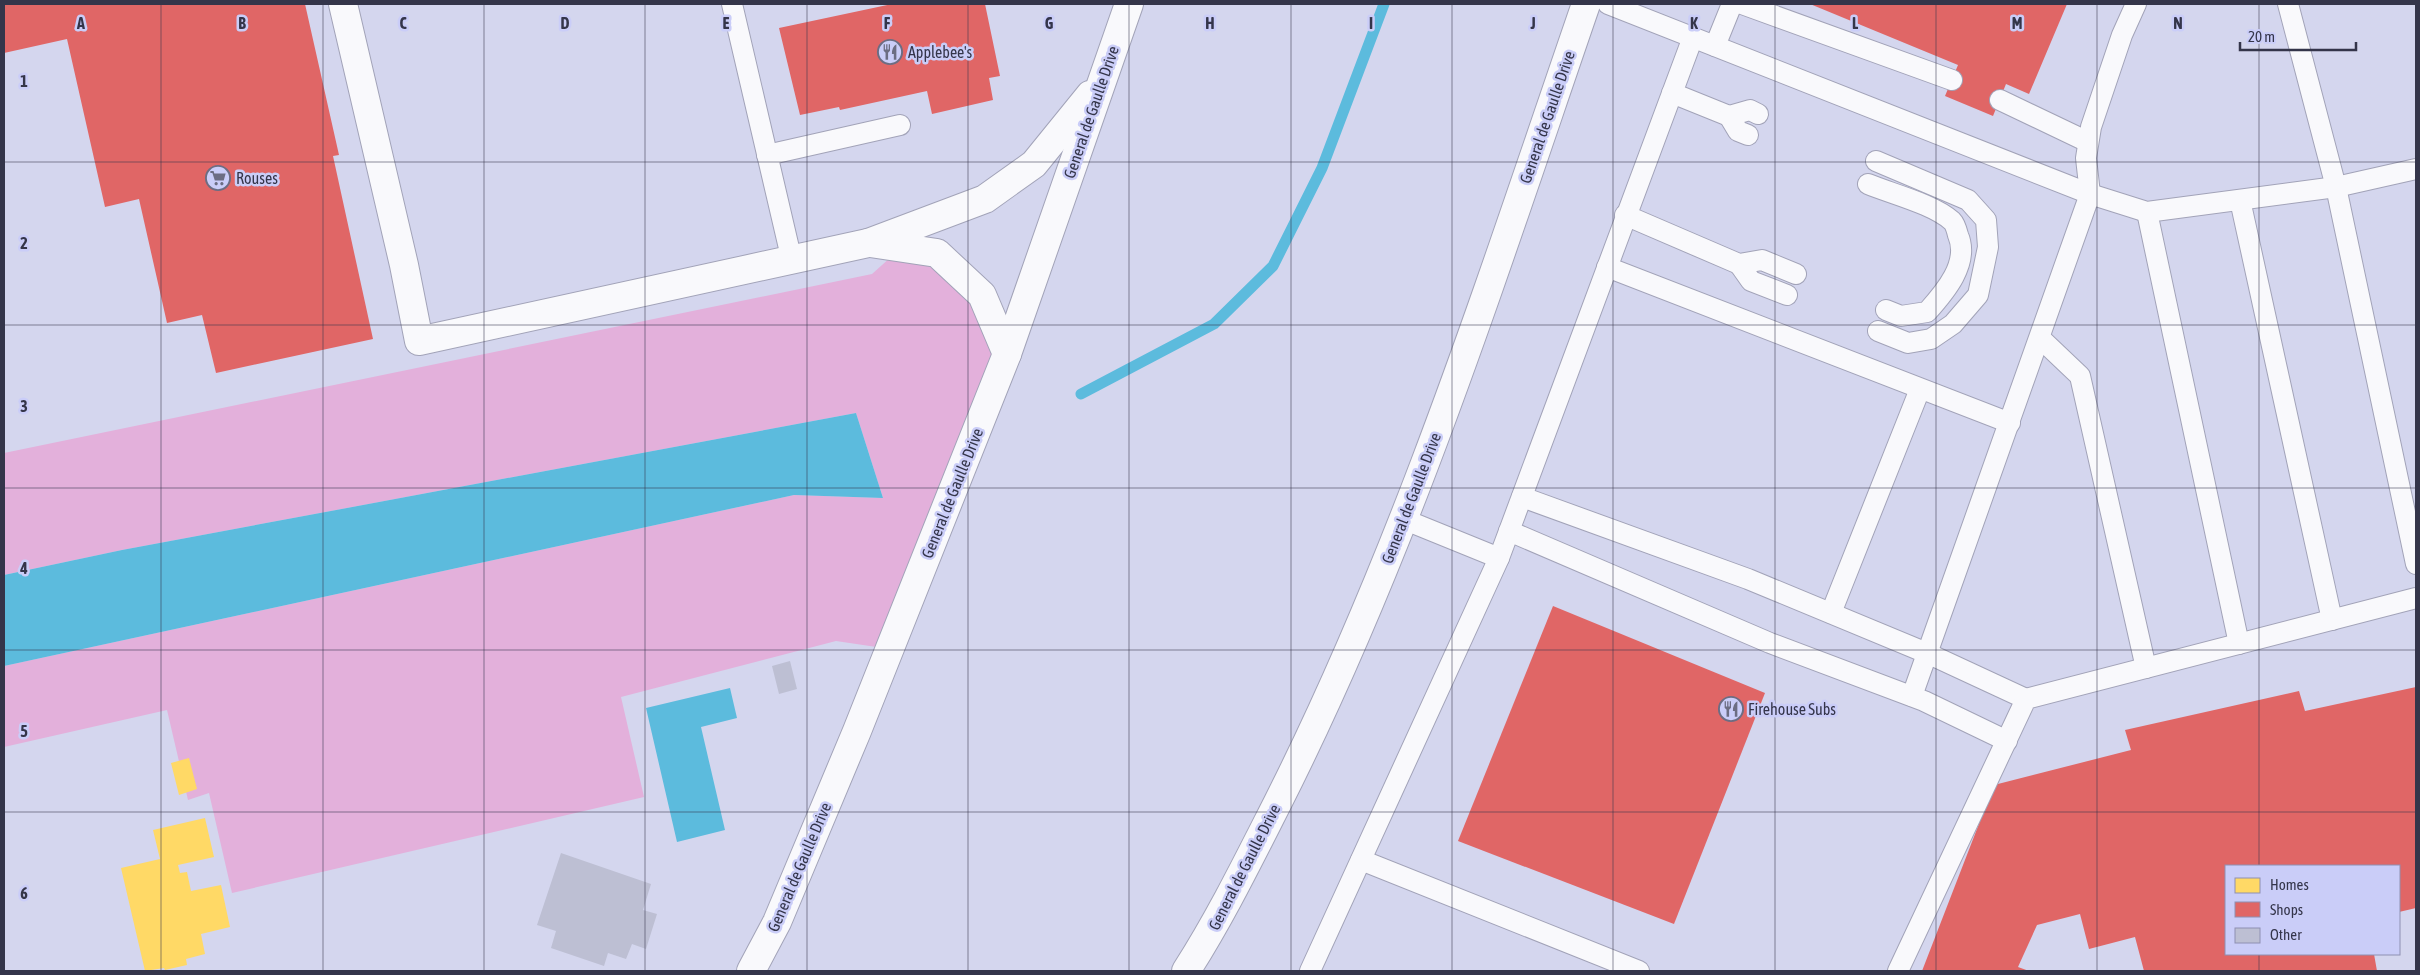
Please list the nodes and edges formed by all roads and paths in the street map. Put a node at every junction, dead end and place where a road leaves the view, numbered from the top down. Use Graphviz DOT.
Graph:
graph roads {
  1 [pos="343,4"];
  2 [pos="732,4"];
  3 [pos="1129,4"];
  4 [pos="1586,4"];
  5 [pos="1608,4"];
  6 [pos="1732,4"];
  7 [pos="1742,4"];
  8 [pos="2136,4"];
  9 [pos="2288,4"];
  10 [pos="1693,37"];
  11 [pos="1715,46"];
  12 [pos="1103,78"];
  13 [pos="1952,80"];
  14 [pos="1672,93"];
  15 [pos="2000,100"];
  16 [pos="1758,114"];
  17 [pos="1729,116"];
  18 [pos="900,125"];
  19 [pos="1748,136"];
  20 [pos="2088,142"];
  21 [pos="767,155"];
  22 [pos="1876,161"];
  23 [pos="2416,169"];
  24 [pos="1868,184"];
  25 [pos="2336,187"];
  26 [pos="2090,194"];
  27 [pos="2240,200"];
  28 [pos="2147,212"];
  29 [pos="1625,215"];
  30 [pos="868,243"];
  31 [pos="792,261"];
  32 [pos="1739,264"];
  33 [pos="1607,267"];
  34 [pos="1796,274"];
  35 [pos="1787,295"];
  36 [pos="1886,310"];
  37 [pos="1878,331"];
  38 [pos="2040,338"];
  39 [pos="1007,354"];
  40 [pos="1920,388"];
  41 [pos="2010,423"];
  42 [pos="1522,497"];
  43 [pos="1402,519"];
  44 [pos="1509,531"];
  45 [pos="1499,558"];
  46 [pos="2416,564"];
  47 [pos="2416,598"];
  48 [pos="1830,613"];
  49 [pos="2332,620"];
  50 [pos="2238,644"];
  51 [pos="1929,654"];
  52 [pos="2146,668"];
  53 [pos="1912,696"];
  54 [pos="2026,699"];
  55 [pos="2007,740"];
  56 [pos="1361,860"];
  57 [pos="750,971"];
  58 [pos="1186,971"];
  59 [pos="1310,971"];
  60 [pos="1638,971"];
  61 [pos="1898,971"];
  1 -- 31 [label="main road"];
  2 -- 21 [label="lane"];
  3 -- 12 [label="main road, General de Gaulle Drive"];
  4 -- 43 [label="main road, General de Gaulle Drive"];
  5 -- 10 [label="lane"];
  6 -- 11 [label="lane"];
  7 -- 13 [label="lane"];
  8 -- 20 [label="lane"];
  9 -- 25 [label="lane"];
  10 -- 11 [label="lane"];
  10 -- 14 [label="lane"];
  11 -- 26 [label="lane"];
  12 -- 30 [label="main road"];
  12 -- 39 [label="main road, General de Gaulle Drive"];
  14 -- 17 [label="lane"];
  14 -- 29 [label="lane"];
  15 -- 20 [label="lane"];
  16 -- 17 [label="lane"];
  17 -- 19 [label="lane"];
  18 -- 21 [label="lane"];
  20 -- 26 [label="lane"];
  21 -- 31 [label="lane"];
  22 -- 37 [label="lane"];
  23 -- 25 [label="lane"];
  24 -- 36 [label="lane"];
  25 -- 27 [label="lane"];
  25 -- 46 [label="lane"];
  26 -- 28 [label="lane"];
  26 -- 38 [label="lane"];
  27 -- 28 [label="lane"];
  27 -- 49 [label="lane"];
  28 -- 50 [label="lane"];
  29 -- 32 [label="lane"];
  29 -- 33 [label="lane"];
  30 -- 31 [label="main road"];
  30 -- 39 [label="main road"];
  32 -- 34 [label="lane"];
  32 -- 35 [label="lane"];
  33 -- 40 [label="lane"];
  33 -- 42 [label="lane"];
  38 -- 41 [label="lane"];
  38 -- 52 [label="lane"];
  39 -- 57 [label="main road, General de Gaulle Drive"];
  40 -- 41 [label="lane"];
  40 -- 48 [label="lane"];
  41 -- 51 [label="lane"];
  42 -- 44 [label="lane"];
  42 -- 48 [label="lane"];
  43 -- 45 [label="lane"];
  43 -- 58 [label="main road, General de Gaulle Drive"];
  44 -- 45 [label="lane"];
  44 -- 53 [label="lane"];
  45 -- 56 [label="lane"];
  47 -- 49 [label="lane"];
  48 -- 51 [label="lane"];
  49 -- 50 [label="lane"];
  50 -- 52 [label="lane"];
  51 -- 53 [label="lane"];
  51 -- 54 [label="lane"];
  52 -- 54 [label="lane"];
  53 -- 55 [label="lane"];
  54 -- 55 [label="lane"];
  55 -- 61 [label="lane"];
  56 -- 59 [label="lane"];
  56 -- 60 [label="lane"];
}
